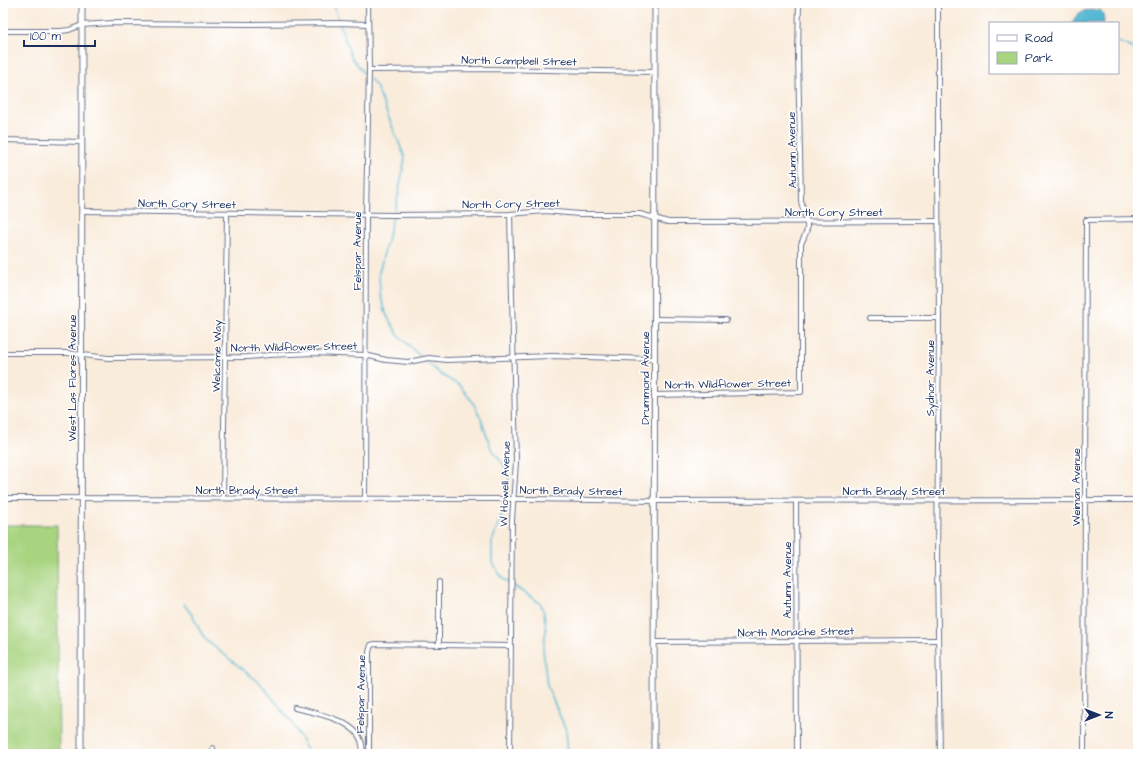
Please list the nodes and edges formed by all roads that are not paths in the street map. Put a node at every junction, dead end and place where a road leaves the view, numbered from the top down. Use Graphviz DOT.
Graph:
graph roads {
  1 [pos="82,3"];
  2 [pos="368,3"];
  3 [pos="655,3"];
  4 [pos="799,3"];
  5 [pos="938,3"];
  6 [pos="368,24"];
  7 [pos="82,25"];
  8 [pos="3,31"];
  9 [pos="369,70"];
  10 [pos="655,72"];
  11 [pos="3,140"];
  12 [pos="82,142"];
  13 [pos="83,211"];
  14 [pos="227,213"];
  15 [pos="366,214"];
  16 [pos="510,214"];
  17 [pos="655,218"];
  18 [pos="1138,219"];
  19 [pos="807,220"];
  20 [pos="938,221"];
  21 [pos="870,318"];
  22 [pos="939,318"];
  23 [pos="655,319"];
  24 [pos="726,320"];
  25 [pos="3,353"];
  26 [pos="82,355"];
  27 [pos="365,355"];
  28 [pos="226,357"];
  29 [pos="514,357"];
  30 [pos="655,359"];
  31 [pos="801,392"];
  32 [pos="655,395"];
  33 [pos="3,498"];
  34 [pos="223,498"];
  35 [pos="82,499"];
  36 [pos="365,500"];
  37 [pos="514,500"];
  38 [pos="939,500"];
  39 [pos="1085,500"];
  40 [pos="1138,500"];
  41 [pos="654,501"];
  42 [pos="796,501"];
  43 [pos="439,582"];
  44 [pos="938,640"];
  45 [pos="654,642"];
  46 [pos="796,642"];
  47 [pos="439,644"];
  48 [pos="510,646"];
  49 [pos="295,708"];
  50 [pos="213,748"];
  51 [pos="81,754"];
  52 [pos="214,754"];
  53 [pos="362,754"];
  54 [pos="369,754"];
  55 [pos="510,754"];
  56 [pos="654,754"];
  57 [pos="797,754"];
  58 [pos="940,754"];
  59 [pos="1084,754"];
  1 -- 7 [label="street, West Las Flores Avenue"];
  2 -- 6 [label="street, Felspar Avenue"];
  3 -- 10 [label="street, Drummond Avenue"];
  4 -- 19 [label="street, Autumn Avenue"];
  5 -- 20 [label="street, Sydnor Avenue"];
  6 -- 7 [label="street"];
  6 -- 9 [label="street, Felspar Avenue"];
  7 -- 8 [label="street"];
  7 -- 12 [label="street, West Las Flores Avenue"];
  9 -- 10 [label="street, North Campbell Street"];
  9 -- 15 [label="street, Felspar Avenue"];
  10 -- 17 [label="street, Drummond Avenue"];
  11 -- 12 [label="street"];
  12 -- 13 [label="street, West Las Flores Avenue"];
  13 -- 14 [label="street, North Cory Street"];
  13 -- 26 [label="street, West Las Flores Avenue"];
  14 -- 15 [label="street, North Cory Street"];
  14 -- 28 [label="street, Welcome Way"];
  15 -- 16 [label="street, North Cory Street"];
  15 -- 27 [label="street, Felspar Avenue"];
  16 -- 17 [label="street, North Cory Street"];
  16 -- 29 [label="street, W Howell Avenue"];
  17 -- 19 [label="street, North Cory Street"];
  17 -- 23 [label="street, Drummond Avenue"];
  18 -- 39 [label="street, Weiman Avenue"];
  19 -- 20 [label="street, North Cory Street"];
  19 -- 31 [label="street, Autumn Avenue"];
  20 -- 22 [label="street, Sydnor Avenue"];
  21 -- 22 [label="street"];
  22 -- 38 [label="street, Sydnor Avenue"];
  23 -- 24 [label="street"];
  23 -- 30 [label="street, Drummond Avenue"];
  25 -- 26 [label="street, North Wildflower Street"];
  26 -- 28 [label="street, North Wildflower Street"];
  26 -- 35 [label="street, West Las Flores Avenue"];
  27 -- 28 [label="street, North Wildflower Street"];
  27 -- 29 [label="street, North Wildflower Street"];
  27 -- 36 [label="street, Felspar Avenue"];
  28 -- 34 [label="street, Welcome Way"];
  29 -- 30 [label="street, North Wildflower Street"];
  29 -- 37 [label="street, W Howell Avenue"];
  30 -- 32 [label="street, Drummond Avenue"];
  31 -- 32 [label="street, North Wildflower Street"];
  32 -- 41 [label="street, Drummond Avenue"];
  33 -- 35 [label="street, North Brady Street"];
  34 -- 35 [label="street, North Brady Street"];
  34 -- 36 [label="street, North Brady Street"];
  35 -- 51 [label="street, West Las Flores Avenue"];
  36 -- 37 [label="street, North Brady Street"];
  37 -- 41 [label="street, North Brady Street"];
  37 -- 48 [label="street, W Howell Avenue"];
  38 -- 39 [label="street, North Brady Street"];
  38 -- 42 [label="street, North Brady Street"];
  38 -- 44 [label="street, Sydnor Avenue"];
  39 -- 40 [label="street, North Brady Street"];
  39 -- 59 [label="street, Weiman Avenue"];
  41 -- 42 [label="street, North Brady Street"];
  41 -- 45 [label="street, Drummond Avenue"];
  42 -- 46 [label="street, Autumn Avenue"];
  43 -- 47 [label="street"];
  44 -- 46 [label="street, North Monache Street"];
  44 -- 58 [label="street, Sydnor Avenue"];
  45 -- 46 [label="street, North Monache Street"];
  45 -- 56 [label="street, Drummond Avenue"];
  46 -- 57 [label="street, Autumn Avenue"];
  47 -- 48 [label="street"];
  47 -- 54 [label="street, Felspar Avenue"];
  48 -- 55 [label="street, W Howell Avenue"];
  49 -- 53 [label="street"];
  50 -- 52 [label="street"];
}
